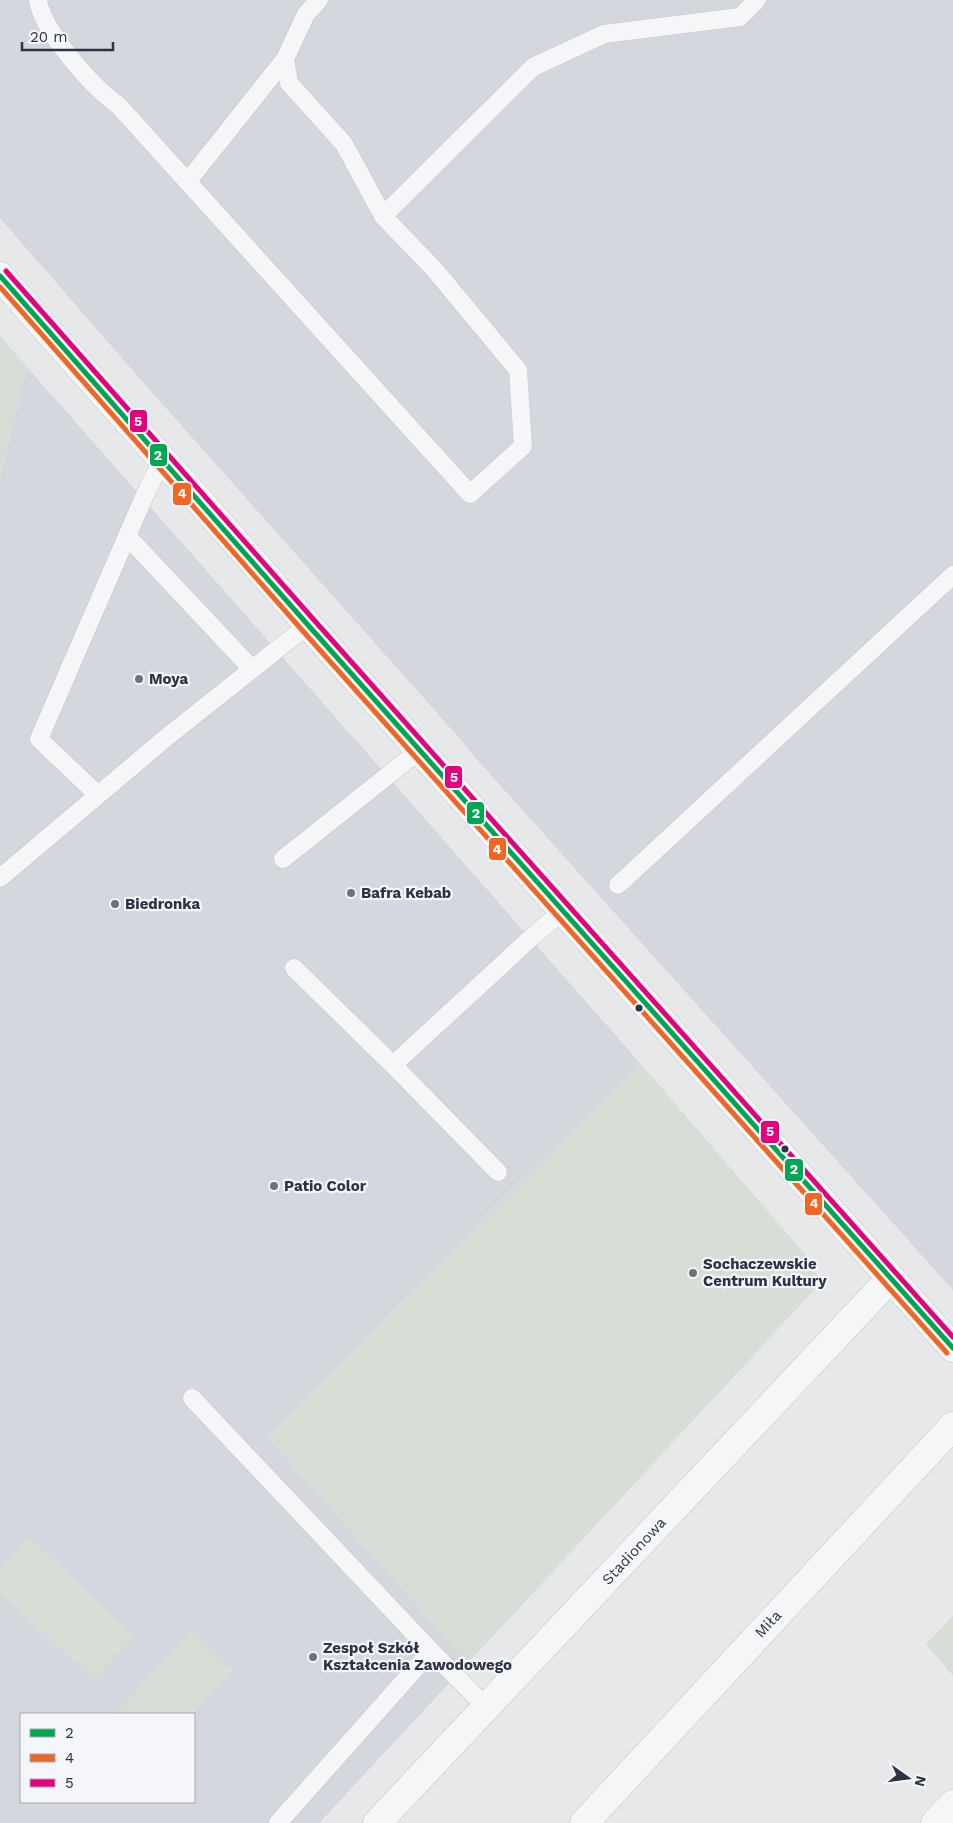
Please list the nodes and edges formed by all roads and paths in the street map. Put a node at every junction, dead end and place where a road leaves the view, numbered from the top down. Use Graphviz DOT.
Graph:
graph roads {
  1 [pos="38,0"];
  2 [pos="319,0"];
  3 [pos="757,0"];
  4 [pos="285,58"];
  5 [pos="188,182"];
  6 [pos="383,216"];
  7 [pos="0,276"];
  8 [pos="163,459"];
  9 [pos="127,536"];
  10 [pos="953,575"];
  11 [pos="308,625"];
  12 [pos="252,669"];
  13 [pos="420,749"];
  14 [pos="98,795"];
  15 [pos="283,859"];
  16 [pos="0,878"];
  17 [pos="618,885"];
  18 [pos="564,910"];
  19 [pos="294,968"];
  20 [pos="393,1065"];
  21 [pos="498,1172"];
  22 [pos="890,1279"];
  23 [pos="953,1348"];
  24 [pos="192,1398"];
  25 [pos="953,1426"];
  26 [pos="431,1651"];
  27 [pos="486,1707"];
  28 [pos="953,1804"];
  29 [pos="278,1823"];
  30 [pos="377,1823"];
  31 [pos="584,1823"];
  32 [pos="935,1823"];
  1 -- 5 [label="lane"];
  2 -- 4 [label="lane"];
  3 -- 6 [label="lane"];
  4 -- 5 [label="lane"];
  4 -- 6 [label="lane"];
  5 -- 6 [label="lane"];
  7 -- 8 [label="main road"];
  8 -- 9 [label="lane"];
  8 -- 11 [label="main road"];
  9 -- 12 [label="lane"];
  9 -- 14 [label="lane"];
  10 -- 17 [label="lane"];
  11 -- 12 [label="lane"];
  11 -- 13 [label="main road"];
  12 -- 14 [label="lane"];
  13 -- 15 [label="lane"];
  13 -- 18 [label="main road"];
  14 -- 16 [label="lane"];
  18 -- 20 [label="lane"];
  18 -- 22 [label="main road"];
  19 -- 20 [label="lane"];
  20 -- 21 [label="lane"];
  22 -- 23 [label="main road"];
  22 -- 27 [label="street, Stadionowa"];
  24 -- 26 [label="lane"];
  25 -- 31 [label="street, Miła"];
  26 -- 27 [label="lane"];
  26 -- 29 [label="lane"];
  27 -- 30 [label="street, Stadionowa"];
  28 -- 32 [label="street"];
}
